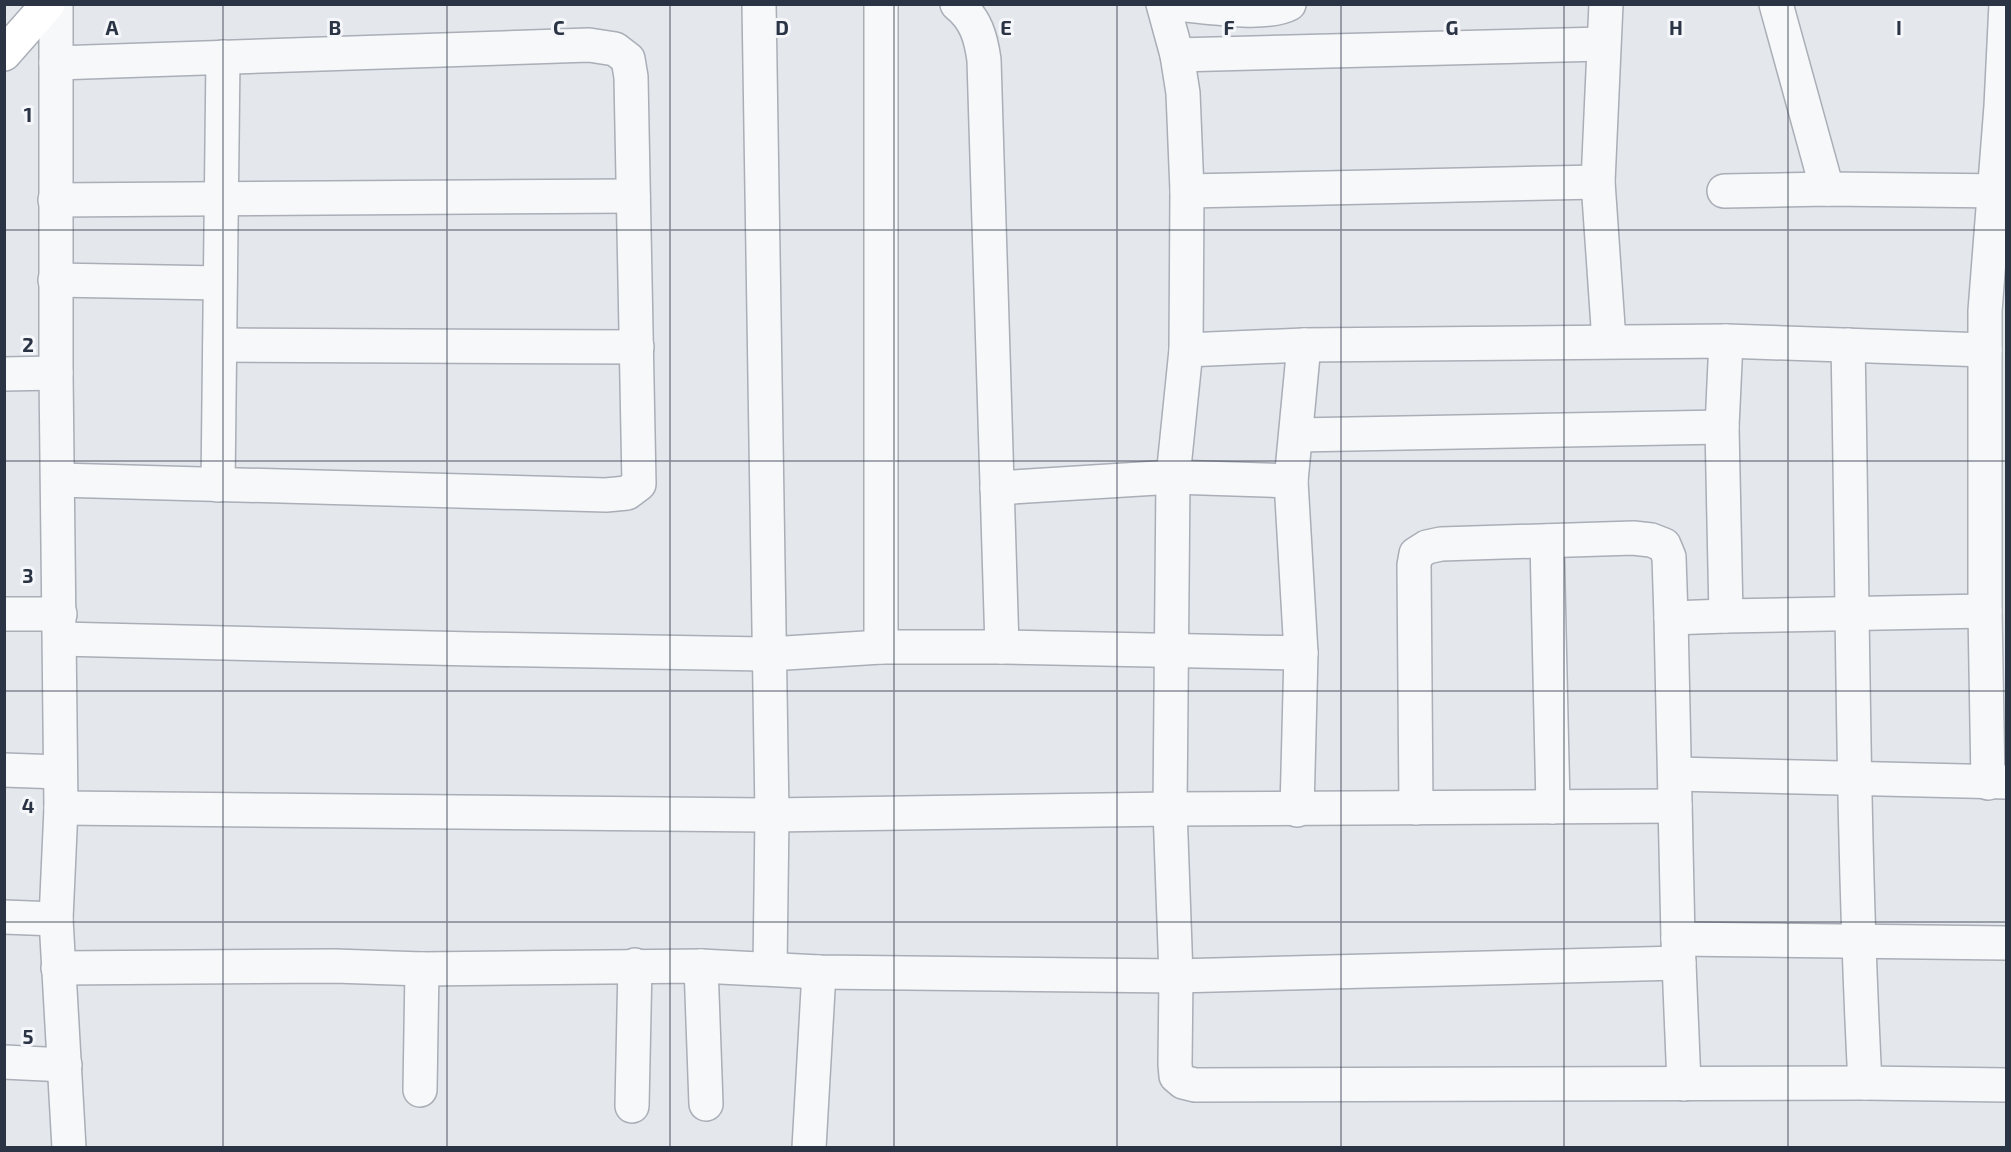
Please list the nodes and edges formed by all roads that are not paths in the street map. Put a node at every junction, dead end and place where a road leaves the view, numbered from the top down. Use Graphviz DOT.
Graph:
graph roads {
  1 [pos="48,4"];
  2 [pos="56,4"];
  3 [pos="759,4"];
  4 [pos="881,4"];
  5 [pos="957,4"];
  6 [pos="1163,4"];
  7 [pos="1174,4"];
  8 [pos="1289,4"];
  9 [pos="1606,4"];
  10 [pos="1776,4"];
  11 [pos="2006,25"];
  12 [pos="1603,44"];
  13 [pos="4,54"];
  14 [pos="1177,56"];
  15 [pos="223,57"];
  16 [pos="56,63"];
  17 [pos="1598,182"];
  18 [pos="1827,189"];
  19 [pos="2000,190"];
  20 [pos="1187,191"];
  21 [pos="1724,191"];
  22 [pos="633,196"];
  23 [pos="221,199"];
  24 [pos="56,200"];
  25 [pos="56,280"];
  26 [pos="220,283"];
  27 [pos="1996,311"];
  28 [pos="1609,341"];
  29 [pos="1726,341"];
  30 [pos="220,345"];
  31 [pos="1304,345"];
  32 [pos="1848,345"];
  33 [pos="637,347"];
  34 [pos="1186,350"];
  35 [pos="1985,350"];
  36 [pos="56,373"];
  37 [pos="4,374"];
  38 [pos="1722,427"];
  39 [pos="1296,435"];
  40 [pos="1173,477"];
  41 [pos="58,480"];
  42 [pos="1291,481"];
  43 [pos="218,484"];
  44 [pos="997,488"];
  45 [pos="1547,541"];
  46 [pos="1985,611"];
  47 [pos="1853,613"];
  48 [pos="4,614"];
  49 [pos="1726,616"];
  50 [pos="1671,618"];
  51 [pos="60,626"];
  52 [pos="1002,646"];
  53 [pos="881,647"];
  54 [pos="1171,649"];
  55 [pos="1301,653"];
  56 [pos="770,654"];
  57 [pos="4,770"];
  58 [pos="60,772"];
  59 [pos="1675,774"];
  60 [pos="1854,778"];
  61 [pos="1997,782"];
  62 [pos="1675,806"];
  63 [pos="1553,807"];
  64 [pos="61,808"];
  65 [pos="1416,808"];
  66 [pos="1170,809"];
  67 [pos="1297,810"];
  68 [pos="772,815"];
  69 [pos="4,917"];
  70 [pos="56,919"];
  71 [pos="1857,943"];
  72 [pos="2007,943"];
  73 [pos="1679,951"];
  74 [pos="635,966"];
  75 [pos="701,966"];
  76 [pos="58,968"];
  77 [pos="770,968"];
  78 [pos="422,969"];
  79 [pos="819,972"];
  80 [pos="1176,976"];
  81 [pos="4,1062"];
  82 [pos="64,1065"];
  83 [pos="1865,1083"];
  84 [pos="1684,1084"];
  85 [pos="2007,1085"];
  86 [pos="420,1090"];
  87 [pos="705,1104"];
  88 [pos="632,1106"];
  89 [pos="69,1148"];
  90 [pos="809,1148"];
  1 -- 13 [label="street"];
  2 -- 16 [label="street"];
  3 -- 56 [label="street"];
  4 -- 53 [label="street"];
  5 -- 44 [label="street"];
  6 -- 14 [label="street"];
  7 -- 8 [label="street"];
  9 -- 12 [label="street"];
  10 -- 18 [label="street"];
  11 -- 19 [label="street"];
  12 -- 14 [label="street"];
  12 -- 17 [label="street"];
  14 -- 20 [label="street"];
  15 -- 16 [label="street"];
  15 -- 22 [label="street"];
  15 -- 23 [label="street"];
  16 -- 24 [label="street"];
  17 -- 20 [label="street"];
  17 -- 28 [label="street"];
  18 -- 19 [label="street"];
  18 -- 21 [label="street"];
  19 -- 27 [label="street"];
  20 -- 34 [label="street"];
  22 -- 23 [label="street"];
  22 -- 33 [label="street"];
  23 -- 24 [label="street"];
  23 -- 26 [label="street"];
  24 -- 25 [label="street"];
  25 -- 26 [label="street"];
  25 -- 36 [label="street"];
  26 -- 30 [label="street"];
  27 -- 35 [label="street"];
  28 -- 29 [label="street"];
  28 -- 31 [label="street"];
  29 -- 32 [label="street"];
  29 -- 38 [label="street"];
  30 -- 33 [label="street"];
  30 -- 43 [label="street"];
  31 -- 34 [label="street"];
  31 -- 39 [label="street"];
  32 -- 35 [label="street"];
  32 -- 47 [label="street"];
  33 -- 43 [label="street"];
  34 -- 40 [label="street"];
  35 -- 46 [label="street"];
  36 -- 37 [label="street"];
  36 -- 41 [label="street"];
  38 -- 39 [label="street"];
  38 -- 49 [label="street"];
  39 -- 42 [label="street"];
  40 -- 42 [label="street"];
  40 -- 44 [label="street"];
  40 -- 54 [label="street"];
  41 -- 43 [label="street"];
  41 -- 51 [label="street"];
  42 -- 55 [label="street"];
  44 -- 52 [label="street"];
  45 -- 50 [label="street"];
  45 -- 63 [label="street"];
  45 -- 65 [label="street"];
  46 -- 47 [label="street"];
  46 -- 61 [label="street"];
  47 -- 49 [label="street"];
  47 -- 60 [label="street"];
  48 -- 51 [label="street"];
  49 -- 50 [label="street"];
  50 -- 59 [label="street"];
  51 -- 56 [label="street"];
  51 -- 58 [label="street"];
  52 -- 53 [label="street"];
  52 -- 54 [label="street"];
  53 -- 56 [label="street"];
  54 -- 55 [label="street"];
  54 -- 66 [label="street"];
  55 -- 67 [label="street"];
  56 -- 68 [label="street"];
  57 -- 58 [label="street"];
  58 -- 64 [label="street"];
  59 -- 60 [label="street"];
  59 -- 62 [label="street"];
  60 -- 61 [label="street"];
  60 -- 71 [label="street"];
  62 -- 63 [label="street"];
  62 -- 73 [label="street"];
  63 -- 65 [label="street"];
  64 -- 68 [label="street"];
  64 -- 70 [label="street"];
  65 -- 67 [label="street"];
  66 -- 67 [label="street"];
  66 -- 68 [label="street"];
  66 -- 80 [label="street"];
  68 -- 77 [label="street"];
  69 -- 70 [label="street"];
  70 -- 76 [label="street"];
  71 -- 72 [label="street"];
  71 -- 73 [label="street"];
  71 -- 83 [label="street"];
  73 -- 80 [label="street"];
  73 -- 84 [label="street"];
  74 -- 75 [label="street"];
  74 -- 78 [label="street"];
  74 -- 88 [label="street"];
  75 -- 77 [label="street"];
  75 -- 87 [label="street"];
  76 -- 78 [label="street"];
  76 -- 82 [label="street"];
  77 -- 79 [label="street"];
  78 -- 86 [label="street"];
  79 -- 80 [label="street"];
  79 -- 90 [label="street"];
  80 -- 84 [label="street"];
  81 -- 82 [label="street"];
  82 -- 89 [label="street"];
  83 -- 84 [label="street"];
  83 -- 85 [label="street"];
}
